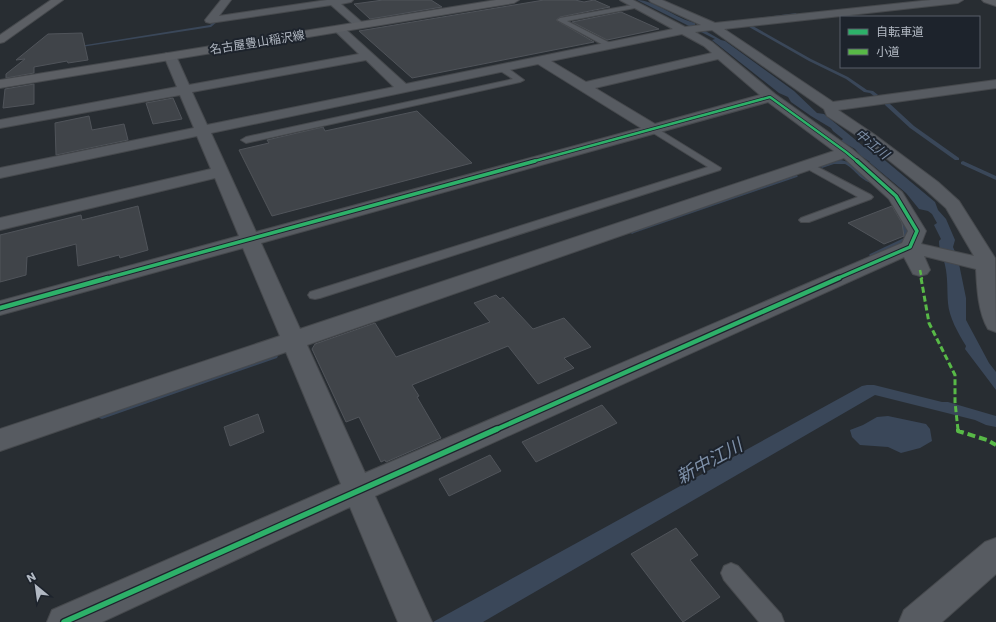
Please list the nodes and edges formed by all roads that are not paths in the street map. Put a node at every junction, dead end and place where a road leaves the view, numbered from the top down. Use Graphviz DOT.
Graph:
graph roads {
  1 [pos="58,0"];
  2 [pos="226,0"];
  3 [pos="348,0"];
  4 [pos="514,0"];
  5 [pos="625,0"];
  6 [pos="654,0"];
  7 [pos="958,0"];
  8 [pos="987,0"];
  9 [pos="333,1"];
  10 [pos="996,3"];
  11 [pos="638,6"];
  12 [pos="360,25"];
  13 [pos="711,27"];
  14 [pos="340,29"];
  15 [pos="684,30"];
  16 [pos="0,40"];
  17 [pos="609,46"];
  18 [pos="720,55"];
  19 [pos="170,56"];
  20 [pos="368,56"];
  21 [pos="540,60"];
  22 [pos="502,68"];
  23 [pos="0,84"];
  24 [pos="996,84"];
  25 [pos="583,87"];
  26 [pos="404,89"];
  27 [pos="184,90"];
  28 [pos="770,96"];
  29 [pos="418,102"];
  30 [pos="830,107"];
  31 [pos="0,124"];
  32 [pos="652,129"];
  33 [pos="202,131"];
  34 [pos="246,140"];
  35 [pos="846,152"];
  36 [pos="808,165"];
  37 [pos="220,172"];
  38 [pos="0,173"];
  39 [pos="805,220"];
  40 [pos="0,224"];
  41 [pos="248,239"];
  42 [pos="915,248"];
  43 [pos="987,260"];
  44 [pos="920,270"];
  45 [pos="315,295"];
  46 [pos="0,308"];
  47 [pos="996,324"];
  48 [pos="292,341"];
  49 [pos="0,440"];
  50 [pos="358,490"];
  51 [pos="996,553"];
  52 [pos="731,573"];
  53 [pos="415,621"];
  54 [pos="64,622"];
  55 [pos="773,622"];
  56 [pos="916,622"];
  1 -- 16 [label="main road"];
  2 -- 9 [label="street"];
  3 -- 9 [label="street"];
  4 -- 12 [label="main road, 名古屋豊山稲沢線"];
  5 -- 11 [label="street"];
  6 -- 13 [label="street"];
  7 -- 13 [label="street"];
  8 -- 10 [label="main road"];
  9 -- 12 [label="street"];
  11 -- 15 [label="street"];
  11 -- 17 [label="lane"];
  12 -- 14 [label="main road, 名古屋豊山稲沢線"];
  13 -- 15 [label="street"];
  13 -- 30 [label="street"];
  14 -- 19 [label="main road, 名古屋豊山稲沢線"];
  14 -- 20 [label="street"];
  15 -- 17 [label="street"];
  15 -- 18 [label="street"];
  17 -- 21 [label="street"];
  18 -- 25 [label="street"];
  18 -- 28 [label="street"];
  19 -- 23 [label="main road, 名古屋豊山稲沢線"];
  19 -- 27 [label="street"];
  20 -- 26 [label="street"];
  20 -- 27 [label="street"];
  21 -- 22 [label="street"];
  21 -- 25 [label="street"];
  22 -- 26 [label="street"];
  22 -- 29 [label="lane"];
  24 -- 30 [label="street"];
  25 -- 32 [label="street"];
  26 -- 29 [label="lane"];
  26 -- 33 [label="street"];
  27 -- 31 [label="street"];
  27 -- 33 [label="street"];
  28 -- 32 [label="street"];
  28 -- 35 [label="street"];
  29 -- 34 [label="lane"];
  30 -- 43 [label="street"];
  32 -- 41 [label="street"];
  32 -- 45 [label="lane"];
  33 -- 37 [label="street"];
  33 -- 38 [label="street"];
  35 -- 36 [label="street"];
  35 -- 42 [label="street"];
  36 -- 39 [label="lane"];
  36 -- 48 [label="street"];
  37 -- 40 [label="street"];
  37 -- 41 [label="street"];
  41 -- 46 [label="street"];
  41 -- 48 [label="street"];
  42 -- 43 [label="street"];
  42 -- 44 [label="street"];
  42 -- 50 [label="street"];
  43 -- 47 [label="street"];
  48 -- 49 [label="street"];
  48 -- 50 [label="street"];
  50 -- 53 [label="street"];
  50 -- 54 [label="street"];
  51 -- 56 [label="street"];
  52 -- 55 [label="lane"];
}
